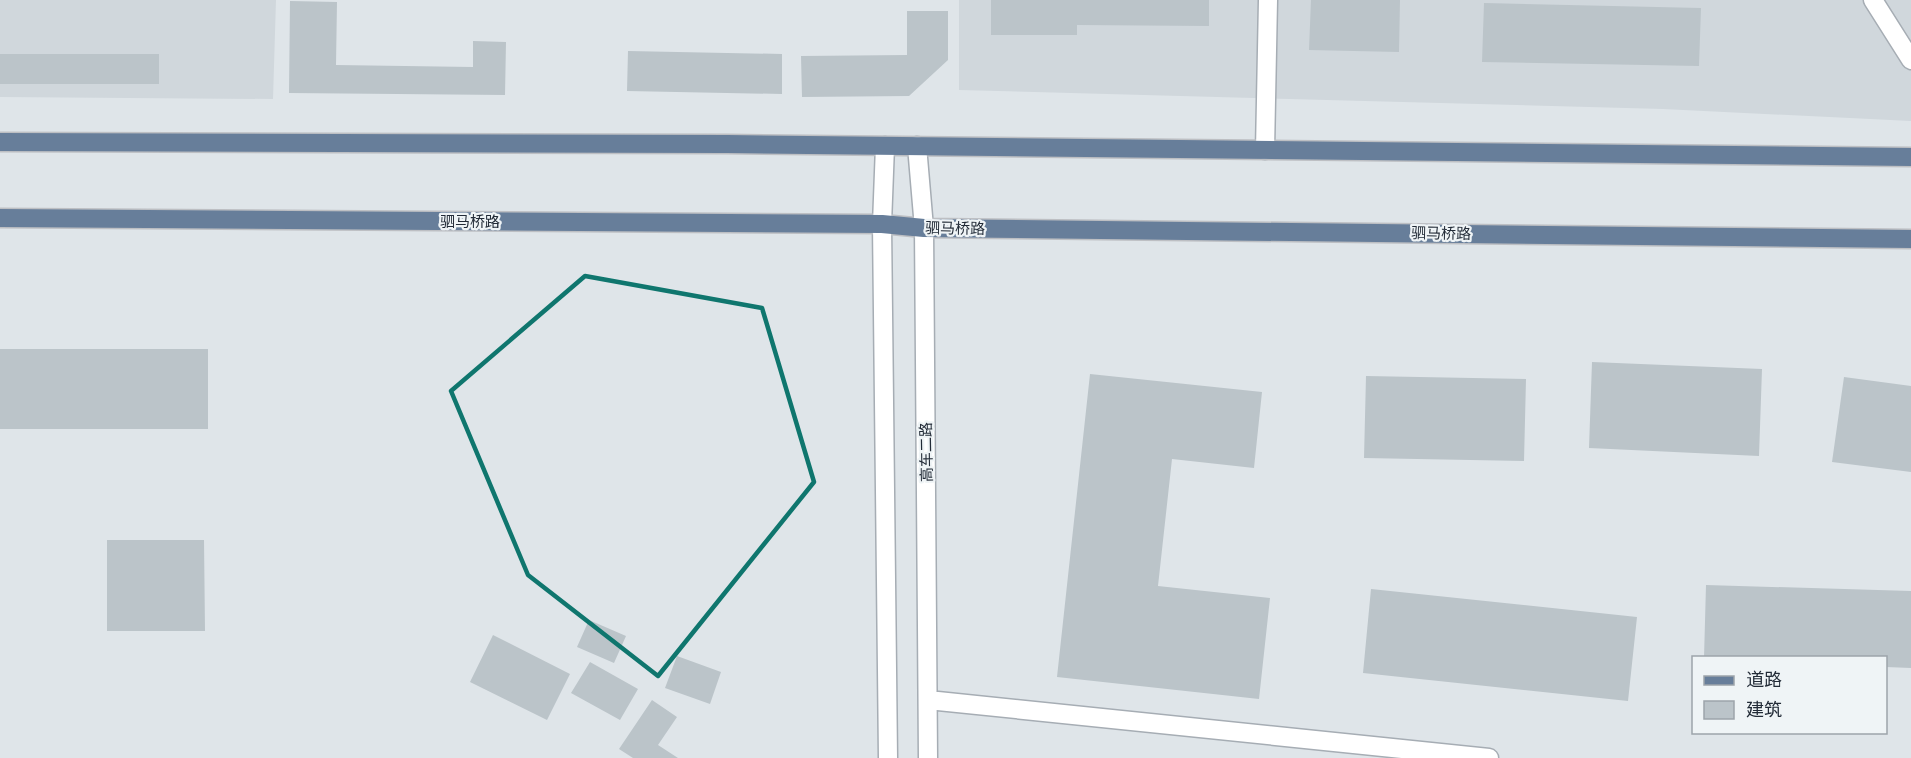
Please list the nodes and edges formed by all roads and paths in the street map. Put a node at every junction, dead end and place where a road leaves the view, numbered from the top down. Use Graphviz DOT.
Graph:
graph roads {
  1 [pos="1268,0"];
  2 [pos="1874,0"];
  3 [pos="1911,60"];
  4 [pos="0,142"];
  5 [pos="885,146"];
  6 [pos="917,146"];
  7 [pos="1265,150"];
  8 [pos="1911,157"];
  9 [pos="0,218"];
  10 [pos="882,224"];
  11 [pos="924,228"];
  12 [pos="1911,239"];
  13 [pos="928,700"];
  14 [pos="888,758"];
  15 [pos="928,758"];
  16 [pos="1490,758"];
  1 -- 7 [label="street"];
  2 -- 3 [label="street"];
  4 -- 5 [label="main road"];
  5 -- 6 [label="main road"];
  5 -- 10 [label="street"];
  6 -- 7 [label="main road"];
  6 -- 11 [label="street, 高车二路"];
  7 -- 8 [label="main road"];
  9 -- 10 [label="main road, 驷马桥路"];
  10 -- 11 [label="main road, 驷马桥路"];
  10 -- 14 [label="street"];
  11 -- 12 [label="main road, 驷马桥路"];
  11 -- 13 [label="street, 高车二路"];
  13 -- 15 [label="street, 高车二路"];
  13 -- 16 [label="street"];
}
